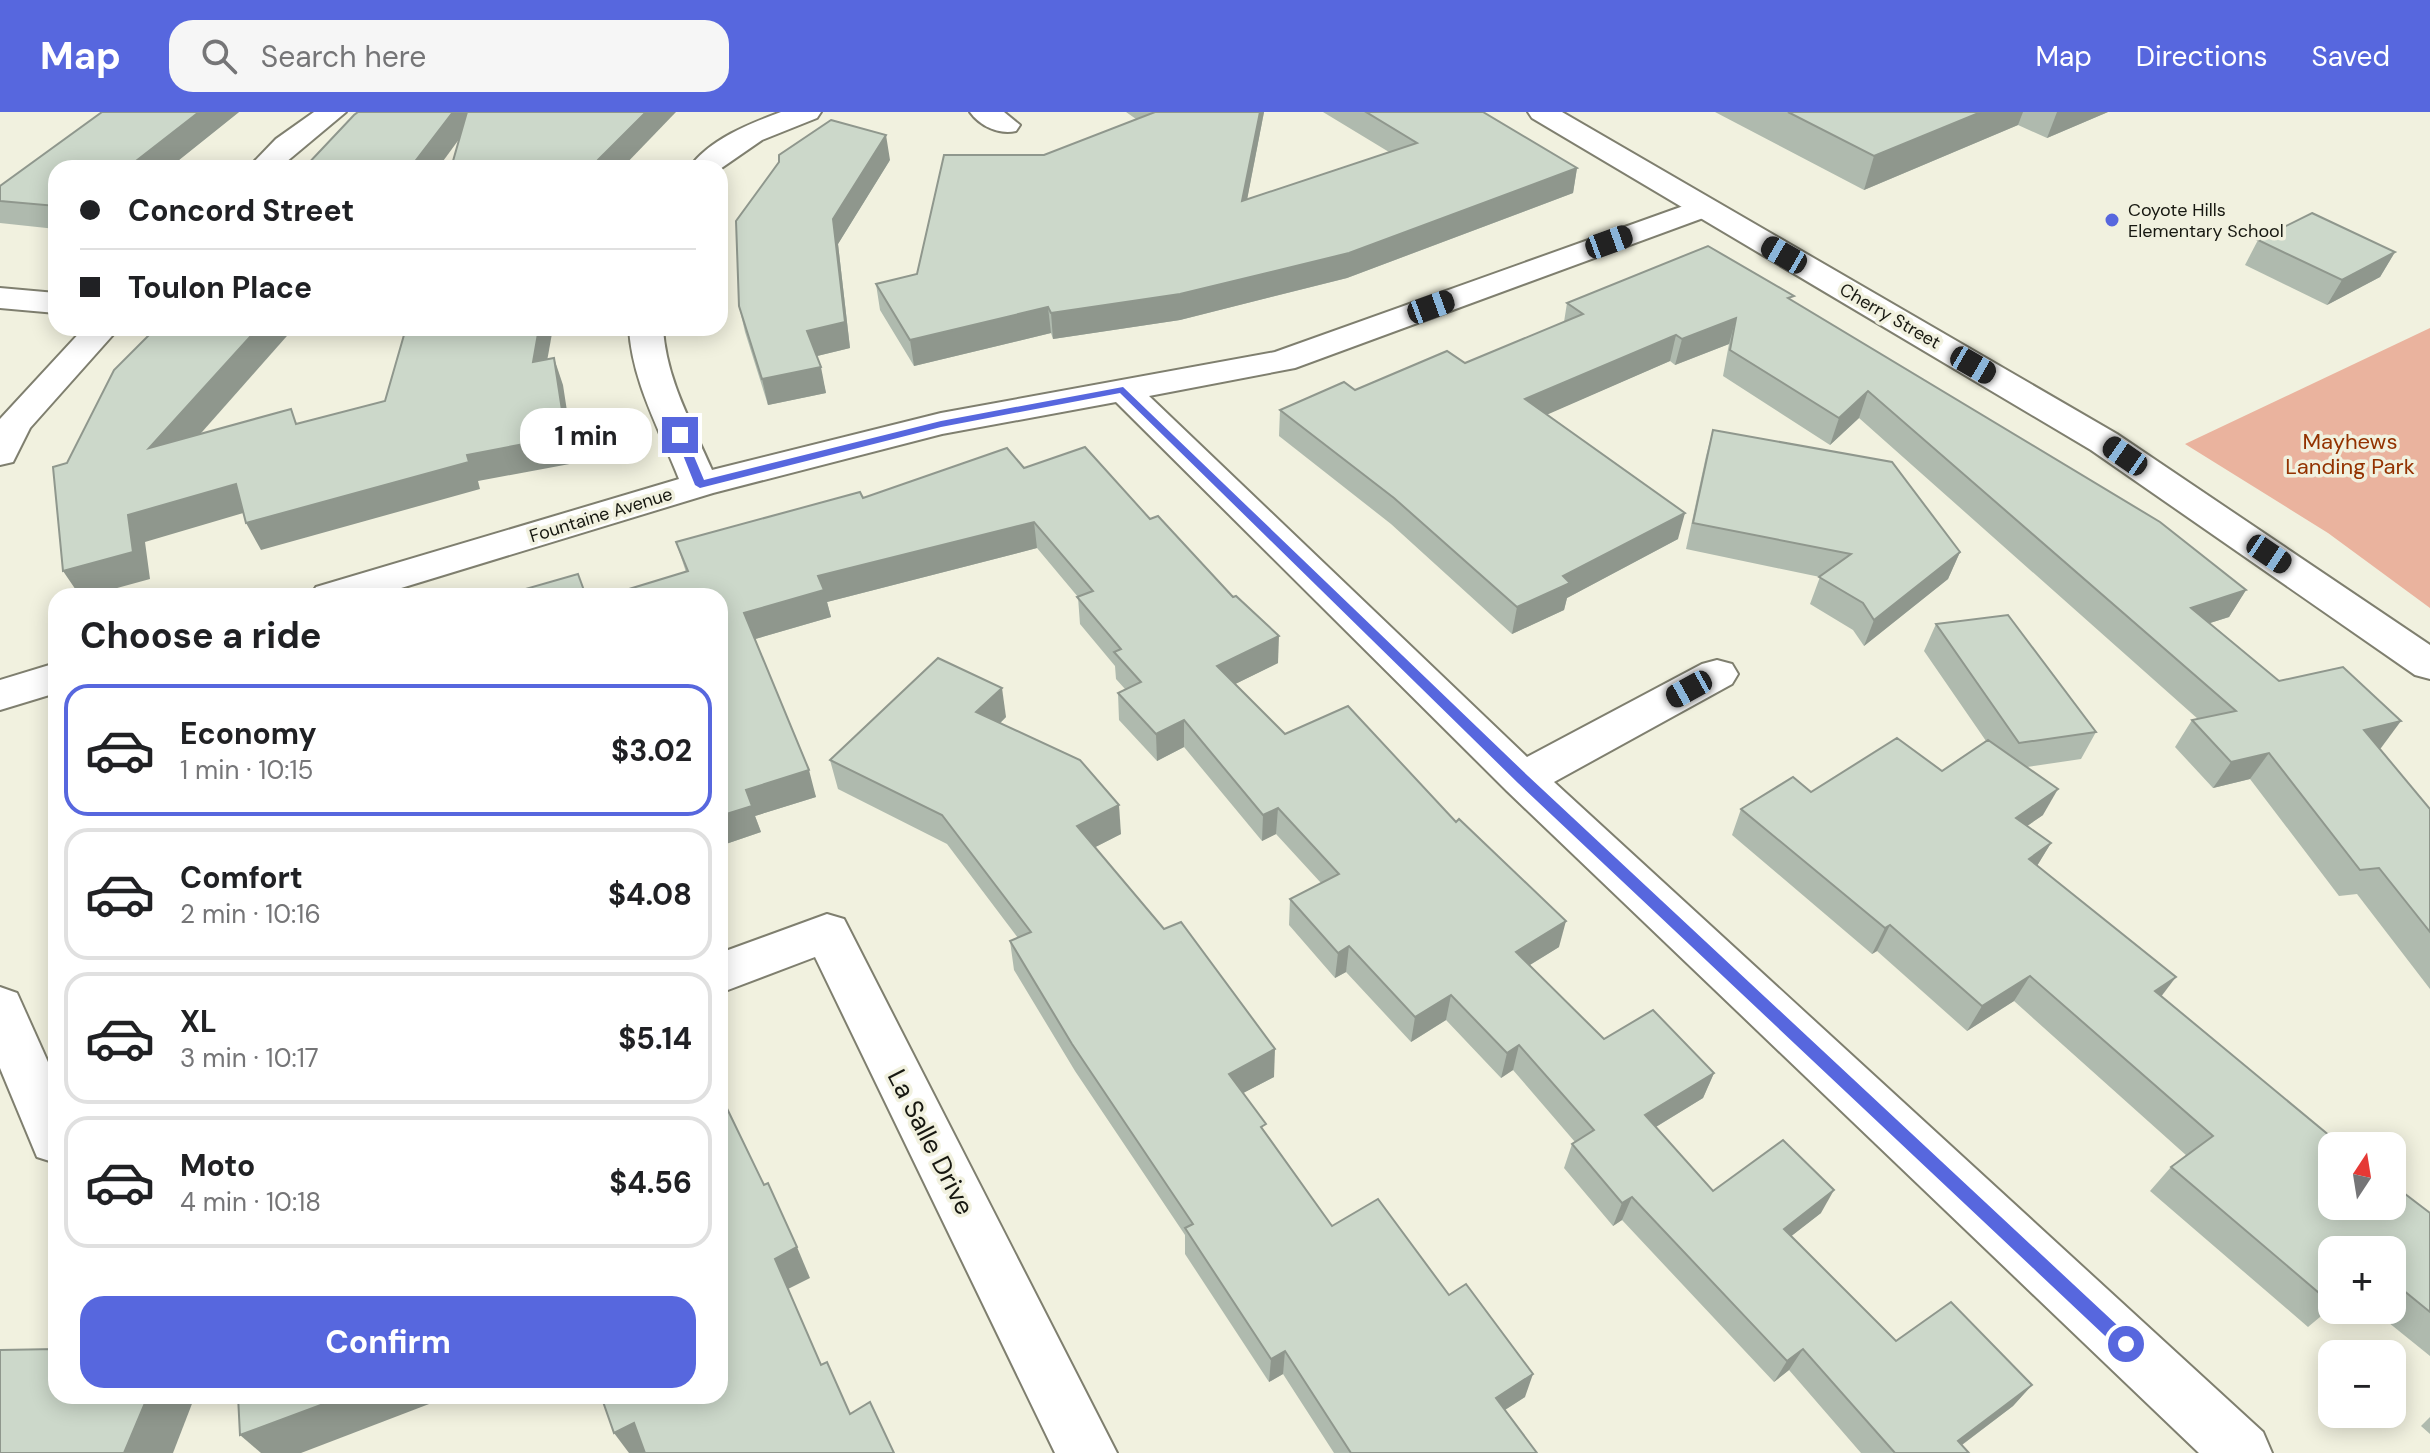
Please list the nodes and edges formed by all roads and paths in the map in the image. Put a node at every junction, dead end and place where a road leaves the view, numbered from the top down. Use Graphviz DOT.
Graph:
graph roads {
  1 [pos="332,112"];
  2 [pos="807,112"];
  3 [pos="1542,112"];
  4 [pos="271,160"];
  5 [pos="712,160"];
  6 [pos="1703,208"];
  7 [pos="0,298"];
  8 [pos="48,302"];
  9 [pos="95,336"];
  10 [pos="645,336"];
  11 [pos="1123,390"];
  12 [pos="0,454"];
  13 [pos="700,485"];
  14 [pos="357,588"];
  15 [pos="2430,665"];
  16 [pos="1717,674"];
  17 [pos="48,680"];
  18 [pos="0,695"];
  19 [pos="1523,779"];
  20 [pos="728,970"];
  21 [pos="0,1008"];
  22 [pos="48,1121"];
  23 [pos="1087,1453"];
  24 [pos="2242,1453"];
  1 -- 4 [label="street"];
  2 -- 5 [label="street"];
  3 -- 6 [label="street, Cherry Street"];
  6 -- 11 [label="street, Fountaine Avenue"];
  6 -- 15 [label="street, Cherry Street"];
  7 -- 8 [label="street"];
  9 -- 12 [label="street"];
  10 -- 13 [label="street"];
  11 -- 13 [label="street, Fountaine Avenue"];
  11 -- 19 [label="street"];
  13 -- 14 [label="street, Fountaine Avenue"];
  16 -- 19 [label="street"];
  17 -- 18 [label="street"];
  19 -- 24 [label="street"];
  20 -- 23 [label="street, La Salle Drive"];
  21 -- 22 [label="street"];
}
